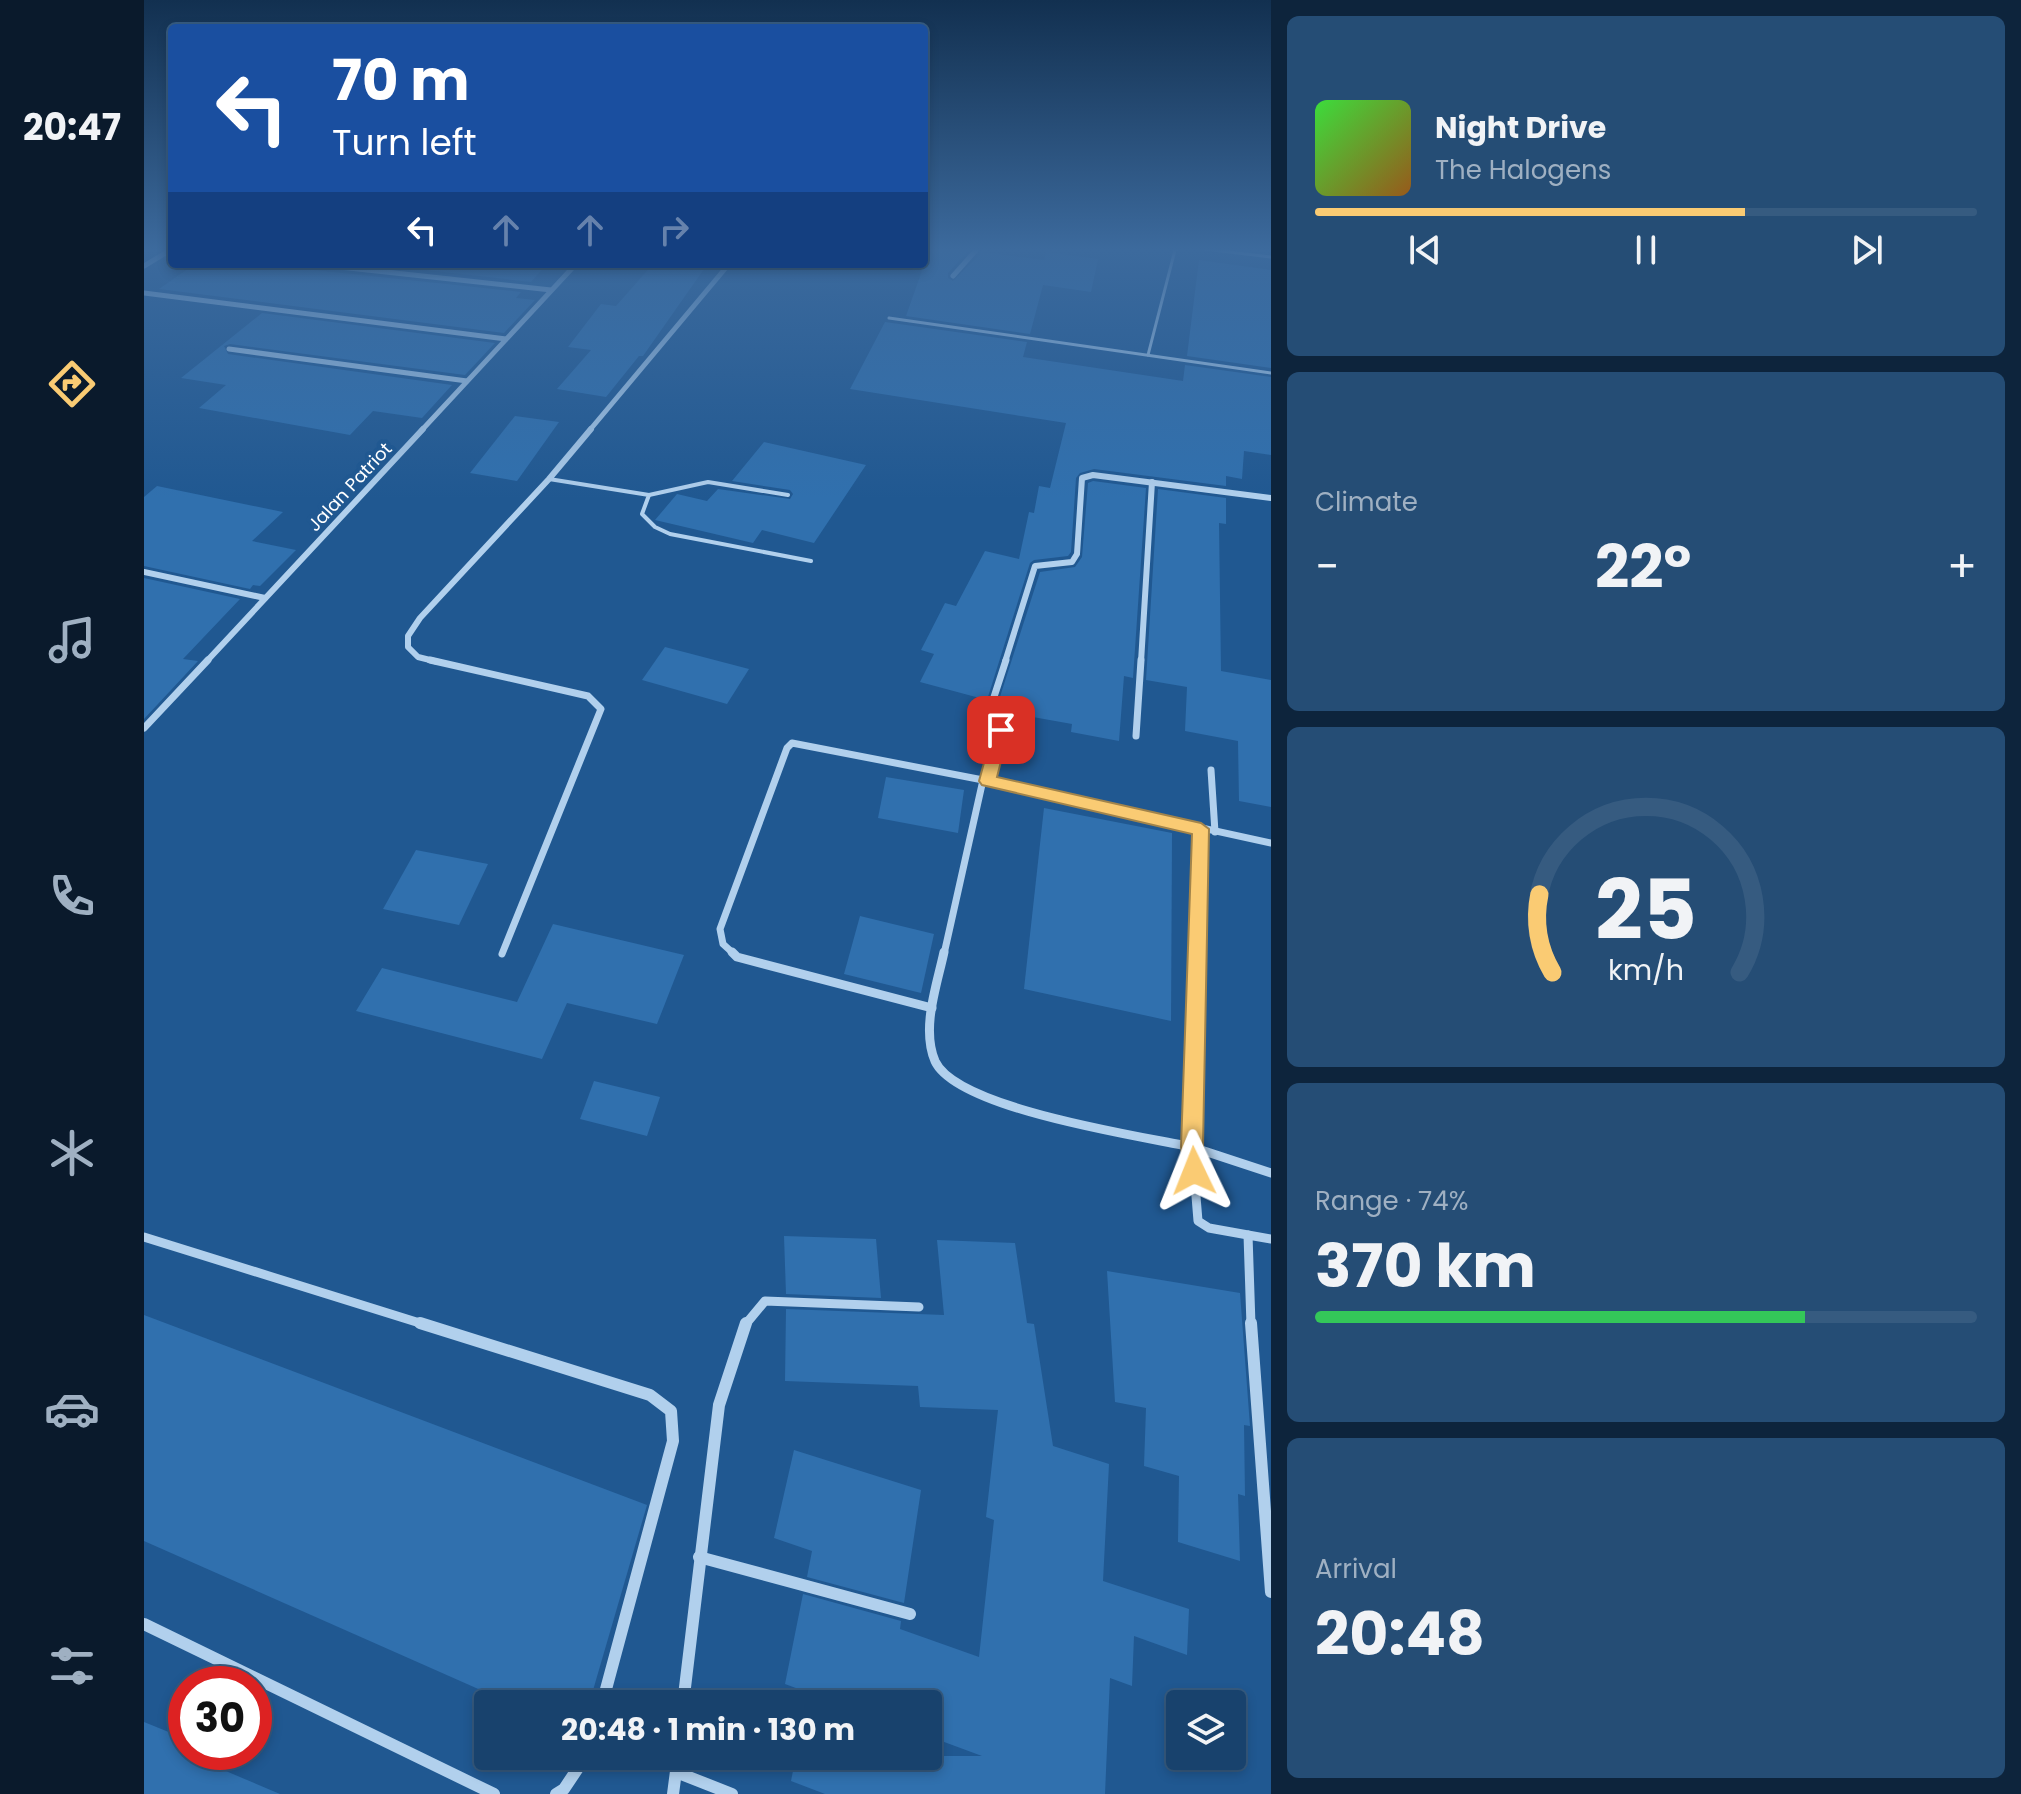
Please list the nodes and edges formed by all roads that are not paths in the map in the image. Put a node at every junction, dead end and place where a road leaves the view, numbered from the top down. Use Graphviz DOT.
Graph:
graph roads {
  1 [pos="449,332"];
  2 [pos="513,332"];
  3 [pos="672,332"];
  4 [pos="985,332"];
  5 [pos="1154,332"];
  6 [pos="506,339"];
  7 [pos="229,349"];
  8 [pos="1148,355"];
  9 [pos="1271,373"];
  10 [pos="467,381"];
  11 [pos="549,479"];
  12 [pos="1152,482"];
  13 [pos="649,495"];
  14 [pos="788,495"];
  15 [pos="1271,498"];
  16 [pos="811,561"];
  17 [pos="144,572"];
  18 [pos="265,598"];
  19 [pos="993,700"];
  20 [pos="144,728"];
  21 [pos="1001,730"];
  22 [pos="1136,736"];
  23 [pos="1211,770"];
  24 [pos="985,780"];
  25 [pos="1201,829"];
  26 [pos="1215,832"];
  27 [pos="1271,843"];
  28 [pos="502,954"];
  29 [pos="932,1008"];
  30 [pos="1192,1147"];
  31 [pos="1271,1173"];
  32 [pos="1248,1235"];
  33 [pos="144,1237"];
  34 [pos="1271,1239"];
  35 [pos="919,1307"];
  36 [pos="699,1557"];
  37 [pos="1271,1592"];
  38 [pos="910,1614"];
  39 [pos="144,1624"];
  40 [pos="606,1690"];
  41 [pos="685,1690"];
  42 [pos="577,1770"];
  43 [pos="676,1772"];
  44 [pos="494,1794"];
  45 [pos="556,1794"];
  46 [pos="673,1794"];
  47 [pos="732,1794"];
  1 -- 6 [label="street"];
  2 -- 6 [label="street, Jalan Patriot"];
  3 -- 11 [label="street"];
  4 -- 8 [label="lane"];
  5 -- 8 [label="lane"];
  6 -- 10 [label="street, Jalan Patriot"];
  7 -- 10 [label="street"];
  8 -- 9 [label="lane"];
  10 -- 18 [label="street, Jalan Patriot"];
  11 -- 13 [label="lane"];
  11 -- 28 [label="street"];
  12 -- 15 [label="street"];
  12 -- 19 [label="street"];
  12 -- 22 [label="street"];
  13 -- 14 [label="lane"];
  13 -- 16 [label="lane"];
  17 -- 18 [label="street"];
  18 -- 20 [label="street, Jalan Patriot"];
  21 -- 24 [label="street"];
  23 -- 26 [label="street"];
  24 -- 25 [label="street"];
  24 -- 29 [label="street"];
  24 -- 29 [label="street"];
  25 -- 26 [label="street"];
  25 -- 30 [label="street"];
  26 -- 27 [label="street"];
  29 -- 30 [label="street"];
  30 -- 31 [label="street"];
  30 -- 32 [label="street"];
  32 -- 34 [label="street"];
  32 -- 37 [label="street"];
  33 -- 40 [label="street"];
  35 -- 36 [label="street"];
  36 -- 38 [label="street"];
  36 -- 41 [label="street"];
  39 -- 44 [label="street"];
  42 -- 45 [label="street"];
  43 -- 46 [label="street"];
  43 -- 47 [label="street"];
}
